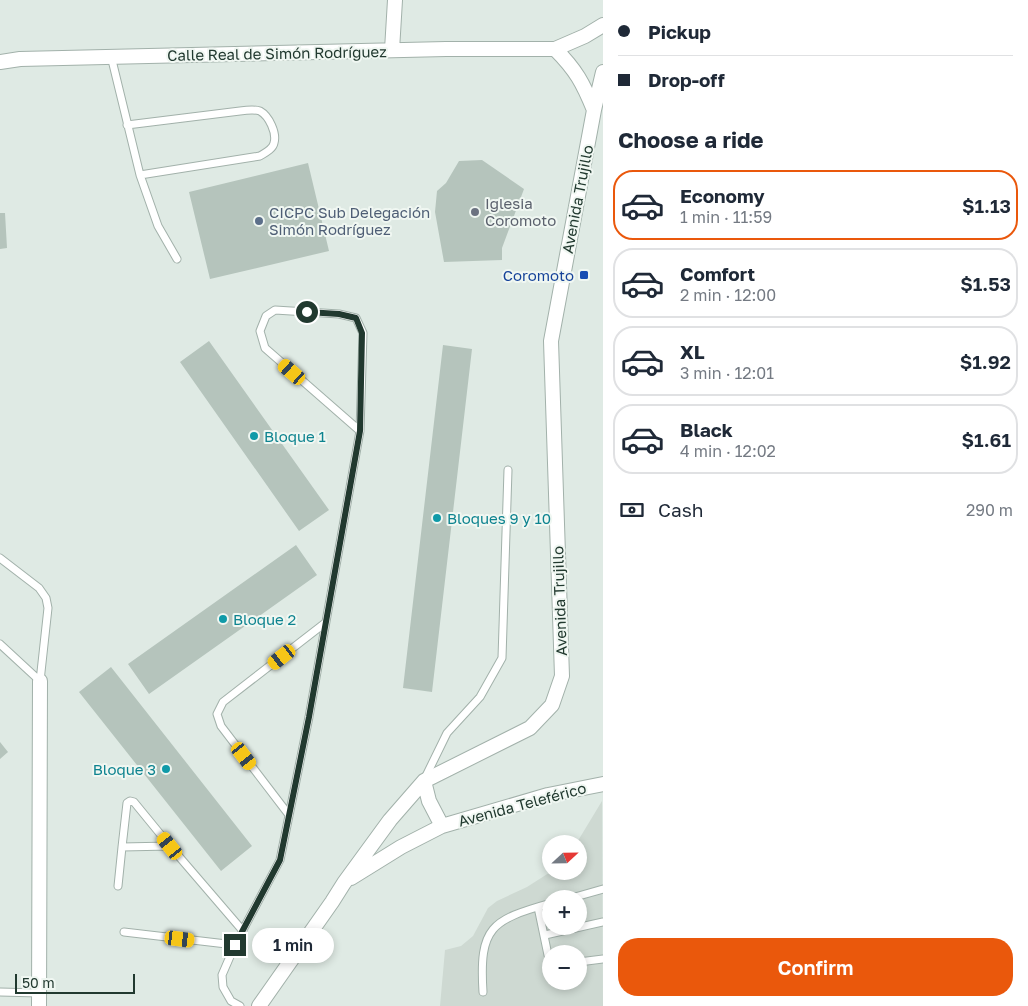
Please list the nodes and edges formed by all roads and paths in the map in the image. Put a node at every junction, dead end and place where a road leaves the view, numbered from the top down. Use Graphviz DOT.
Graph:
graph roads {
  1 [pos="395,0"];
  2 [pos="603,25"];
  3 [pos="555,49"];
  4 [pos="392,50"];
  5 [pos="111,56"];
  6 [pos="0,62"];
  7 [pos="603,72"];
  8 [pos="594,110"];
  9 [pos="127,125"];
  10 [pos="140,175"];
  11 [pos="177,259"];
  12 [pos="360,431"];
  13 [pos="508,470"];
  14 [pos="0,558"];
  15 [pos="325,623"];
  16 [pos="0,644"];
  17 [pos="40,681"];
  18 [pos="424,780"];
  19 [pos="603,784"];
  20 [pos="289,816"];
  21 [pos="442,826"];
  22 [pos="170,846"];
  23 [pos="122,847"];
  24 [pos="344,883"];
  25 [pos="118,886"];
  26 [pos="603,889"];
  27 [pos="587,894"];
  28 [pos="542,906"];
  29 [pos="538,907"];
  30 [pos="603,922"];
  31 [pos="542,923"];
  32 [pos="587,926"];
  33 [pos="243,931"];
  34 [pos="124,932"];
  35 [pos="545,935"];
  36 [pos="235,945"];
  37 [pos="546,945"];
  38 [pos="603,959"];
  39 [pos="587,961"];
  40 [pos="0,992"];
  41 [pos="483,992"];
  42 [pos="39,999"];
  43 [pos="240,1006"];
  44 [pos="259,1006"];
  1 -- 4 [label="street"];
  2 -- 3 [label="street, Calle Real de Simón Rodríguez"];
  3 -- 4 [label="street, Calle Real de Simón Rodríguez"];
  3 -- 8 [label="street"];
  4 -- 5 [label="street, Calle Real de Simón Rodríguez"];
  5 -- 6 [label="street, Calle Real de Simón Rodríguez"];
  5 -- 9 [label="lane"];
  7 -- 8 [label="street, Avenida Trujillo"];
  8 -- 18 [label="street, Avenida Trujillo"];
  9 -- 10 [label="lane"];
  9 -- 10 [label="lane"];
  10 -- 11 [label="lane"];
  12 -- 12 [label="lane"];
  12 -- 15 [label="lane"];
  13 -- 18 [label="lane"];
  14 -- 17 [label="lane"];
  15 -- 20 [label="lane"];
  15 -- 20 [label="lane"];
  16 -- 17 [label="lane"];
  17 -- 42 [label="street"];
  18 -- 21 [label="street, Avenida Teleférico"];
  18 -- 24 [label="street, Avenida Trujillo"];
  19 -- 21 [label="street, Avenida Teleférico"];
  20 -- 33 [label="lane"];
  21 -- 24 [label="street, Avenida Teleférico"];
  22 -- 23 [label="lane"];
  22 -- 23 [label="lane"];
  22 -- 33 [label="lane"];
  23 -- 25 [label="lane"];
  24 -- 44 [label="street, Avenida Trujillo"];
  26 -- 27 [label="lane"];
  28 -- 29 [label="lane"];
  29 -- 31 [label="lane"];
  29 -- 41 [label="lane"];
  30 -- 32 [label="lane"];
  33 -- 36 [label="lane"];
  34 -- 36 [label="lane"];
  35 -- 37 [label="lane"];
  36 -- 43 [label="lane"];
  38 -- 39 [label="lane"];
  40 -- 42 [label="lane"];
}
